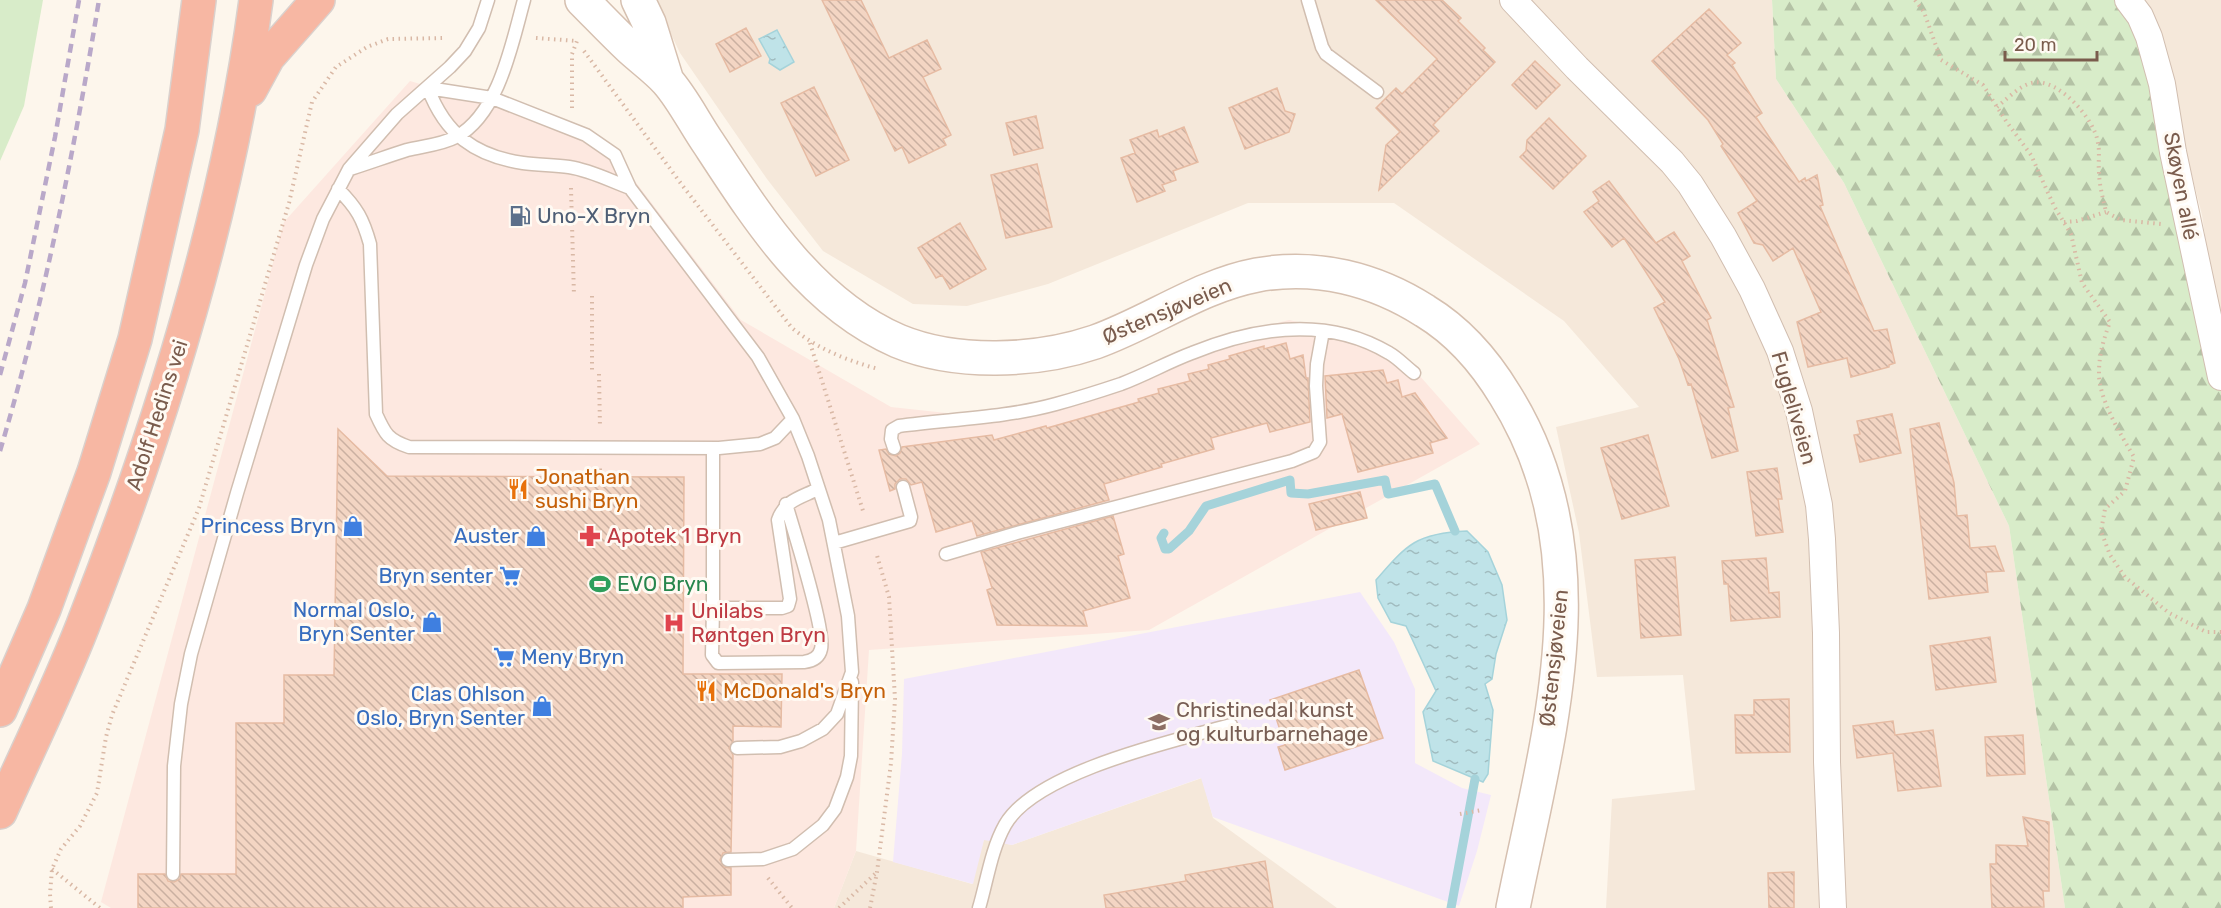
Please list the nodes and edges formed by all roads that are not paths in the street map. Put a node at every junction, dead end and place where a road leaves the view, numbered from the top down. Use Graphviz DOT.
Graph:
graph roads {
  1 [pos="199,0"];
  2 [pos="256,0"];
  3 [pos="318,0"];
  4 [pos="488,0"];
  5 [pos="524,0"];
  6 [pos="582,0"];
  7 [pos="638,0"];
  8 [pos="1308,0"];
  9 [pos="1513,0"];
  10 [pos="2128,0"];
  11 [pos="667,81"];
  12 [pos="428,88"];
  13 [pos="1377,92"];
  14 [pos="492,98"];
  15 [pos="238,113"];
  16 [pos="458,136"];
  17 [pos="349,169"];
  18 [pos="630,188"];
  19 [pos="339,189"];
  20 [pos="1323,330"];
  21 [pos="1414,373"];
  22 [pos="2221,377"];
  23 [pos="793,419"];
  24 [pos="713,448"];
  25 [pos="894,448"];
  26 [pos="903,487"];
  27 [pos="818,489"];
  28 [pos="786,504"];
  29 [pos="834,543"];
  30 [pos="945,554"];
  31 [pos="713,608"];
  32 [pos="852,672"];
  33 [pos="0,710"];
  34 [pos="1231,725"];
  35 [pos="737,748"];
  36 [pos="0,812"];
  37 [pos="728,860"];
  38 [pos="173,874"];
  39 [pos="979,908"];
  40 [pos="1513,908"];
  41 [pos="1833,908"];
  1 -- 33 [label="highway, Adolf Hedins vei"];
  2 -- 15 [label="highway, Adolf Hedins vei"];
  3 -- 15 [label="highway"];
  4 -- 12 [label="lane"];
  5 -- 14 [label="lane"];
  6 -- 11 [label="main road, Østensjøveien"];
  7 -- 11 [label="main road, Østensjøveien"];
  8 -- 13 [label="lane"];
  9 -- 41 [label="street, Fugleliveien"];
  10 -- 22 [label="street, Skøyen allé"];
  11 -- 40 [label="main road, Østensjøveien"];
  12 -- 14 [label="lane"];
  12 -- 16 [label="lane"];
  12 -- 17 [label="lane"];
  14 -- 16 [label="lane"];
  14 -- 18 [label="lane"];
  15 -- 36 [label="highway, Adolf Hedins vei"];
  16 -- 17 [label="lane"];
  16 -- 18 [label="lane"];
  17 -- 19 [label="lane"];
  18 -- 23 [label="lane"];
  19 -- 24 [label="lane"];
  19 -- 38 [label="lane"];
  20 -- 21 [label="lane"];
  20 -- 25 [label="lane"];
  20 -- 30 [label="lane"];
  23 -- 24 [label="lane"];
  23 -- 27 [label="lane"];
  24 -- 31 [label="lane"];
  26 -- 29 [label="lane"];
  27 -- 28 [label="lane"];
  27 -- 29 [label="lane"];
  28 -- 31 [label="lane"];
  28 -- 31 [label="lane"];
  29 -- 32 [label="lane"];
  32 -- 35 [label="lane"];
  32 -- 37 [label="lane"];
  34 -- 39 [label="lane"];
}
